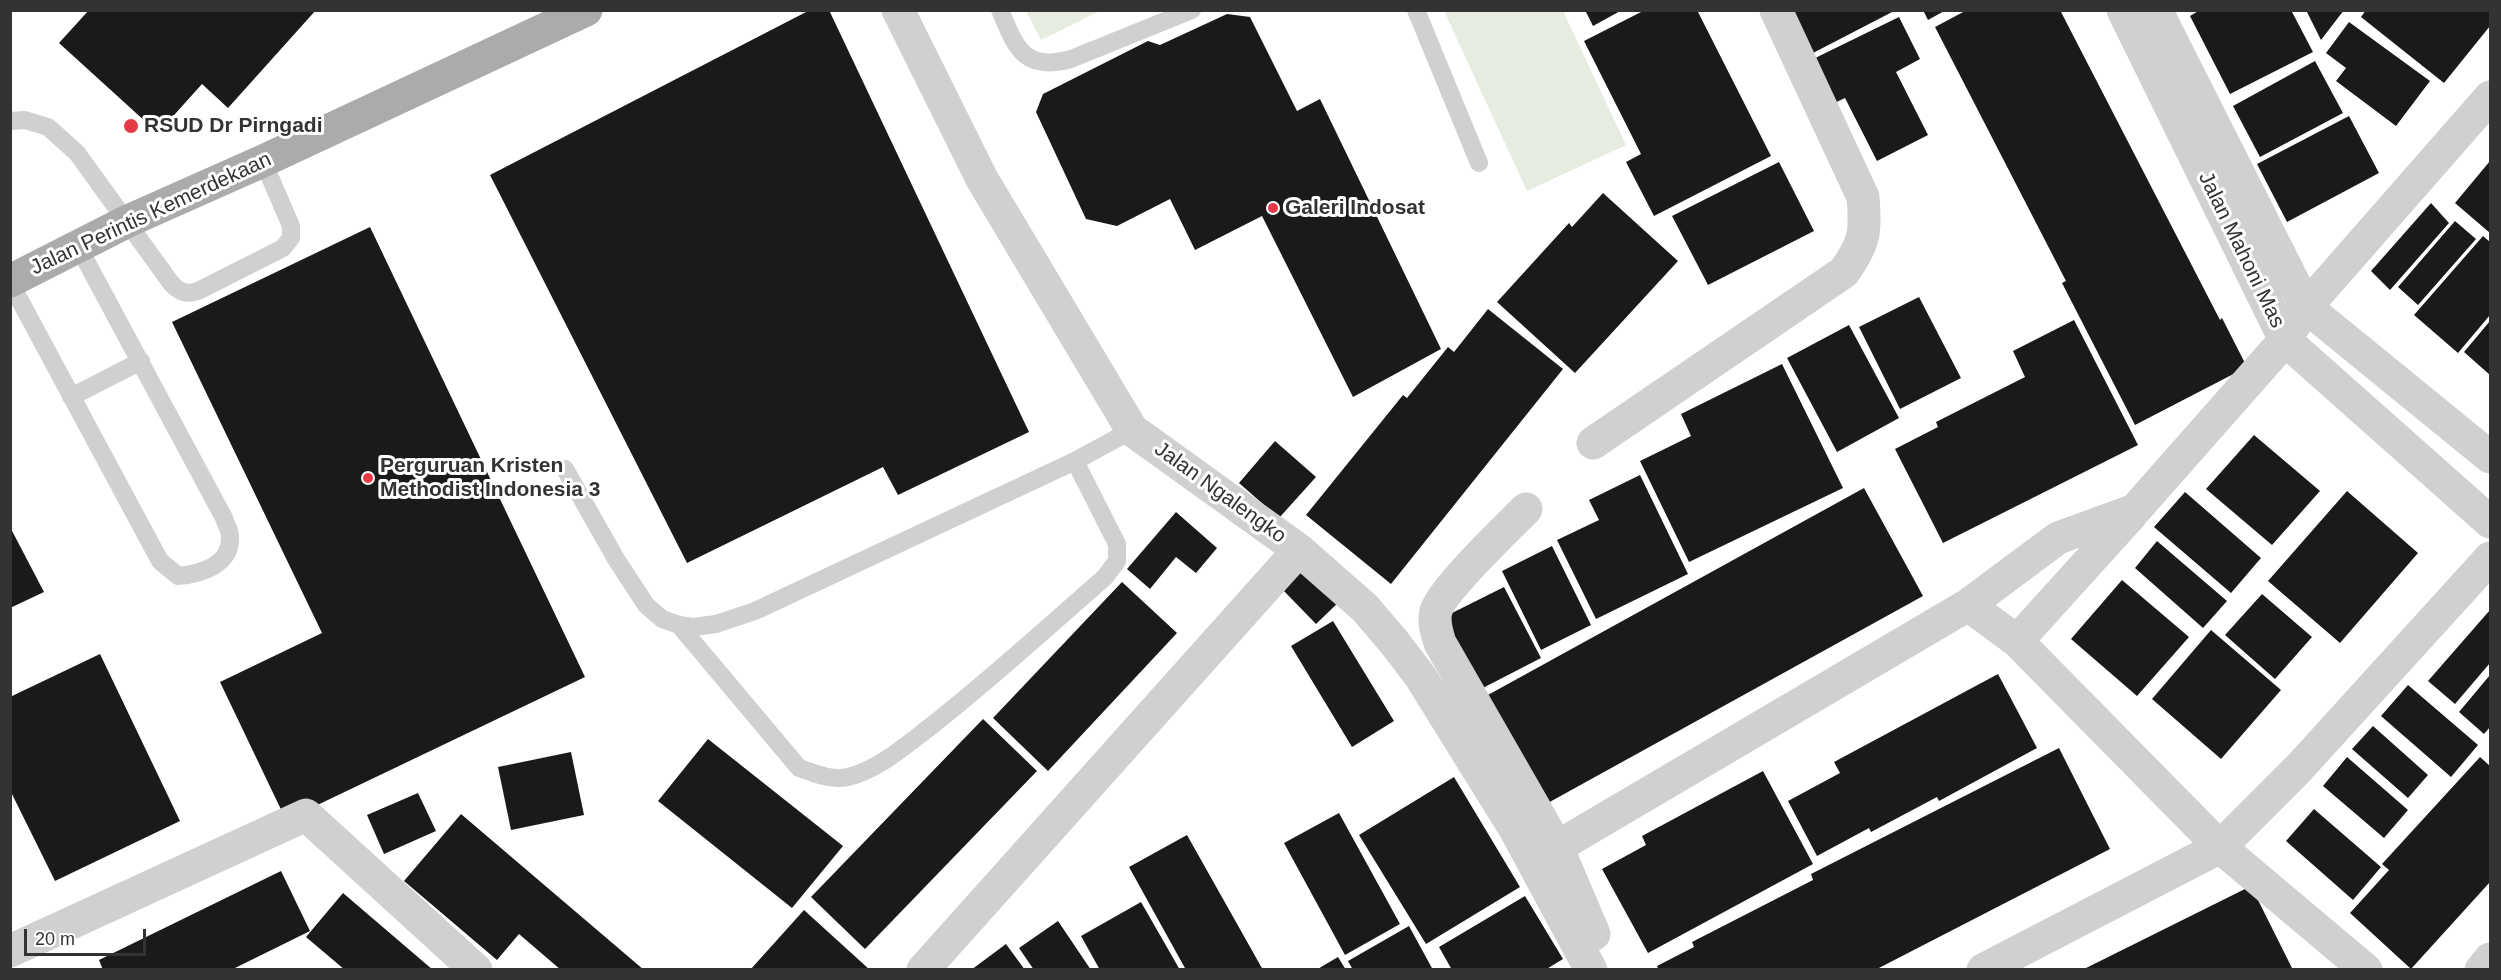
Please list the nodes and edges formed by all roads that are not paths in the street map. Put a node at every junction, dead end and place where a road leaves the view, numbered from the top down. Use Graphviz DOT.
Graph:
graph roads {
  1 [pos="586,10"];
  2 [pos="898,10"];
  3 [pos="1000,10"];
  4 [pos="1192,10"];
  5 [pos="1416,10"];
  6 [pos="1776,10"];
  7 [pos="2123,10"];
  8 [pos="2156,10"];
  9 [pos="2490,97"];
  10 [pos="10,121"];
  11 [pos="263,161"];
  12 [pos="1479,163"];
  13 [pos="128,221"];
  14 [pos="79,248"];
  15 [pos="10,282"];
  16 [pos="2306,307"];
  17 [pos="2285,340"];
  18 [pos="141,361"];
  19 [pos="71,397"];
  20 [pos="1132,429"];
  21 [pos="1593,443"];
  22 [pos="2490,457"];
  23 [pos="1076,460"];
  24 [pos="565,469"];
  25 [pos="1526,509"];
  26 [pos="2135,510"];
  27 [pos="2490,522"];
  28 [pos="1299,550"];
  29 [pos="2490,558"];
  30 [pos="1968,604"];
  31 [pos="679,625"];
  32 [pos="2017,640"];
  33 [pos="1557,847"];
  34 [pos="2220,847"];
  35 [pos="10,952"];
  36 [pos="2490,958"];
  37 [pos="20,969"];
  38 [pos="476,969"];
  39 [pos="923,969"];
  40 [pos="1595,969"];
  41 [pos="1983,969"];
  42 [pos="2363,969"];
  43 [pos="2481,969"];
  1 -- 11 [label="main road, Jalan Perintis Kemerdekaan"];
  2 -- 20 [label="street, Jalan Ngalengko"];
  3 -- 4 [label="lane"];
  5 -- 12 [label="lane"];
  6 -- 21 [label="street"];
  7 -- 17 [label="street, Jalan Mahoni Mas"];
  8 -- 16 [label="street, Jalan Mahoni Mas"];
  9 -- 16 [label="street"];
  10 -- 13 [label="lane"];
  11 -- 13 [label="main road, Jalan Perintis Kemerdekaan"];
  11 -- 13 [label="lane"];
  13 -- 14 [label="main road, Jalan Perintis Kemerdekaan"];
  14 -- 15 [label="main road, Jalan Perintis Kemerdekaan"];
  14 -- 18 [label="lane"];
  15 -- 19 [label="lane"];
  16 -- 17 [label="street"];
  16 -- 22 [label="street, Jalan Mahoni Mas"];
  17 -- 26 [label="street"];
  17 -- 27 [label="street, Jalan Mahoni Mas"];
  18 -- 19 [label="lane"];
  18 -- 19 [label="lane"];
  20 -- 23 [label="lane"];
  20 -- 28 [label="street, Jalan Ngalengko"];
  23 -- 31 [label="lane"];
  23 -- 31 [label="lane"];
  24 -- 31 [label="lane"];
  25 -- 33 [label="street"];
  26 -- 30 [label="street"];
  26 -- 32 [label="street"];
  28 -- 39 [label="street, Jalan Ngalengko"];
  28 -- 40 [label="street"];
  29 -- 34 [label="street"];
  30 -- 32 [label="street"];
  30 -- 33 [label="street"];
  32 -- 34 [label="street"];
  33 -- 40 [label="street"];
  34 -- 41 [label="street"];
  34 -- 42 [label="street"];
  35 -- 37 [label="street"];
  35 -- 38 [label="street"];
  36 -- 43 [label="street"];
}
